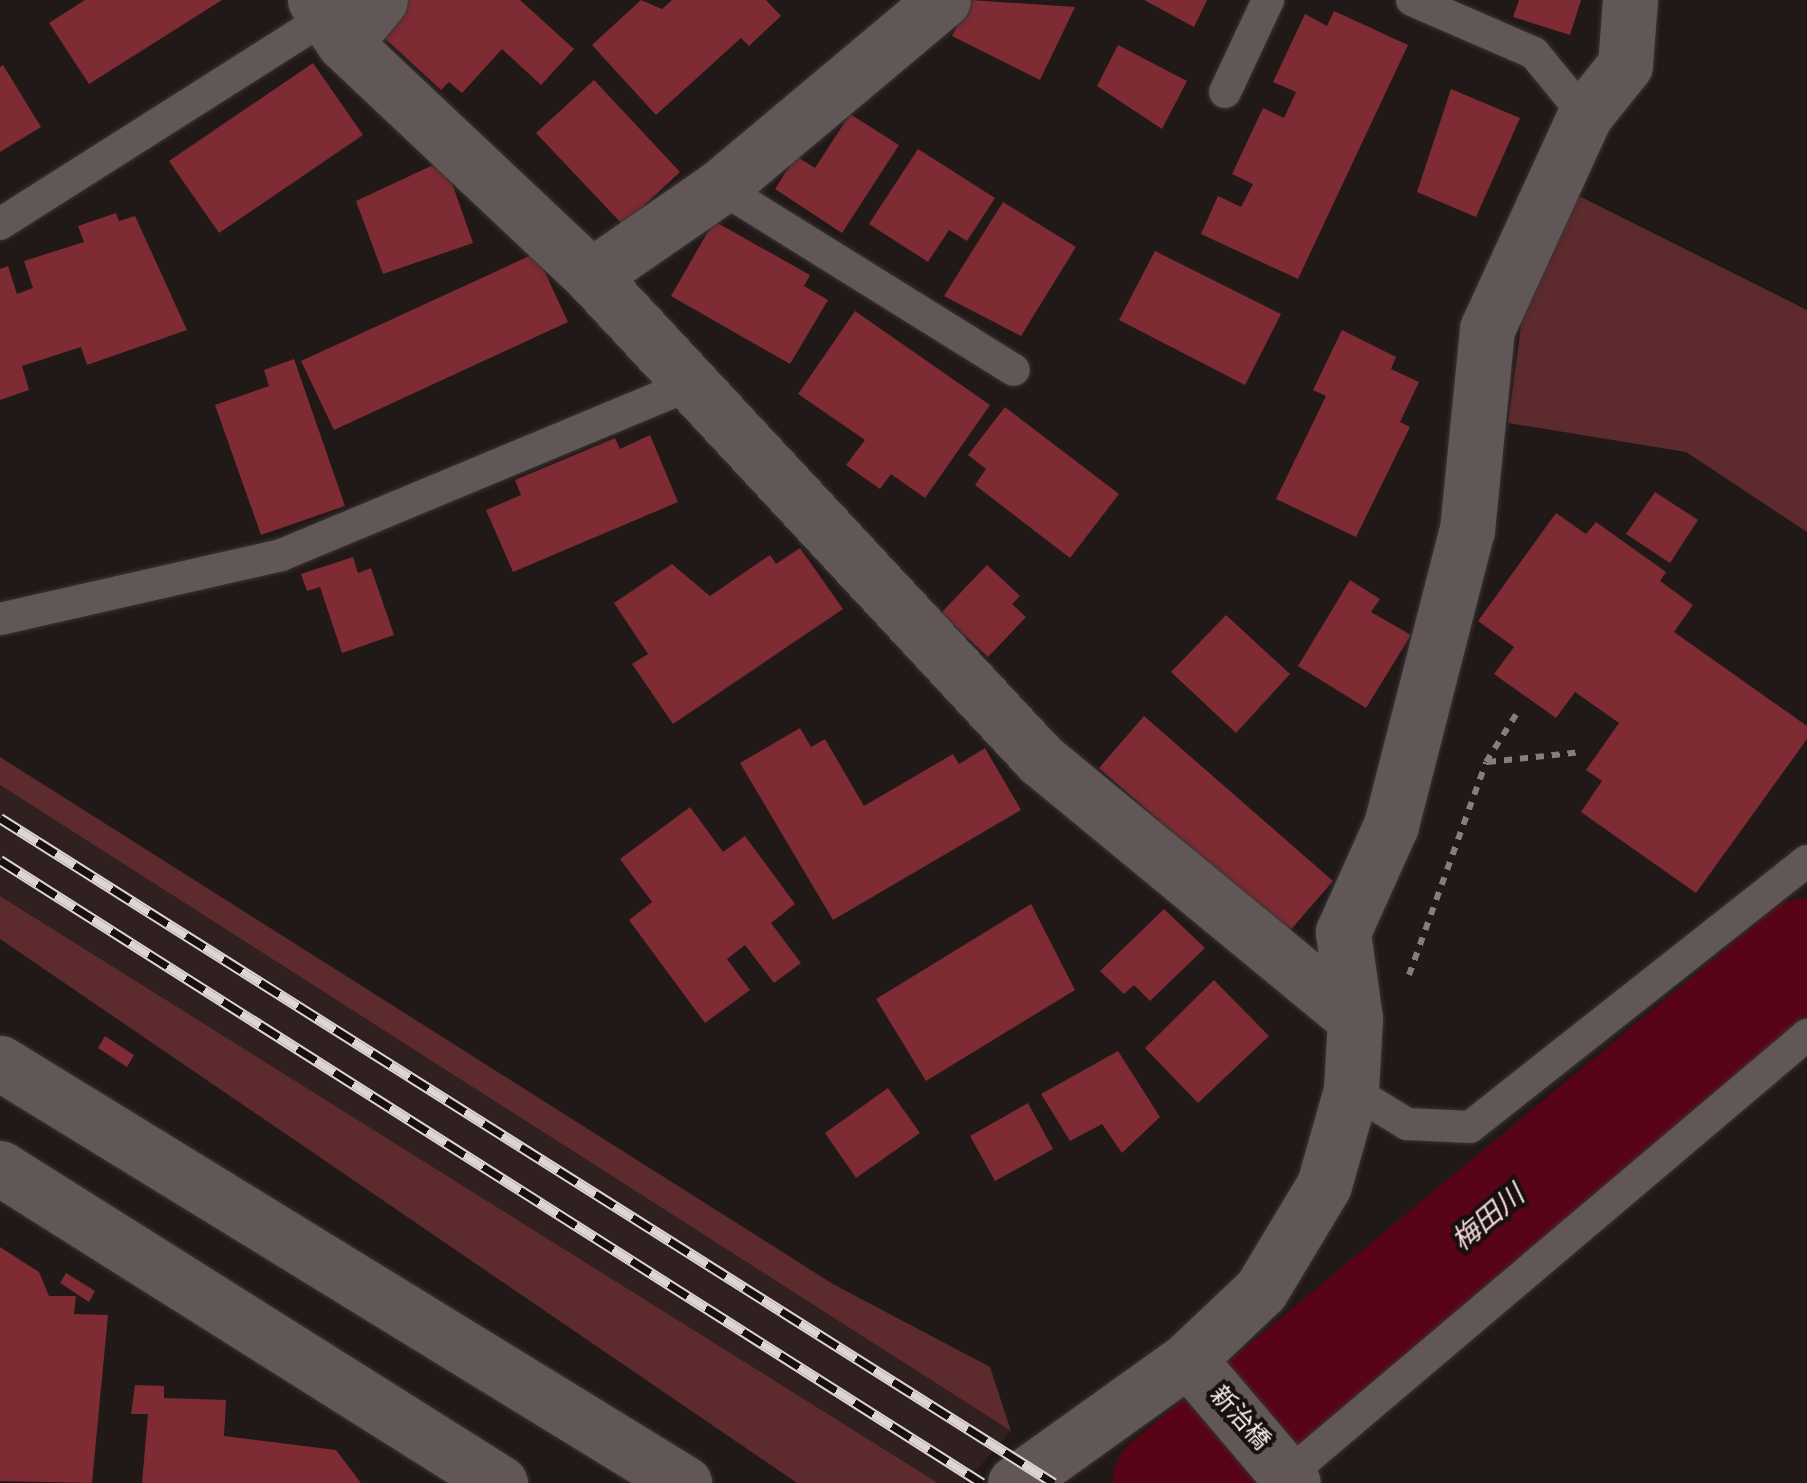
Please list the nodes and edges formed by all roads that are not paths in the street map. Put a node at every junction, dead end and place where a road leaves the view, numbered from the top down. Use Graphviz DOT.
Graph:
graph roads {
  1 [pos="943,0"];
  2 [pos="1268,0"];
  3 [pos="1412,0"];
  4 [pos="1630,0"];
  5 [pos="343,14"];
  6 [pos="1225,92"];
  7 [pos="1585,115"];
  8 [pos="720,187"];
  9 [pos="0,224"];
  10 [pos="591,276"];
  11 [pos="1014,370"];
  12 [pos="686,386"];
  13 [pos="0,619"];
  14 [pos="1807,860"];
  15 [pos="1355,1019"];
  16 [pos="1807,1035"];
  17 [pos="0,1063"];
  18 [pos="1350,1090"];
  19 [pos="0,1168"];
  20 [pos="1193,1365"];
  21 [pos="1288,1474"];
  22 [pos="500,1483"];
  23 [pos="684,1483"];
  24 [pos="1015,1483"];
  1 -- 8 [label="street"];
  2 -- 6 [label="lane"];
  3 -- 7 [label="lane"];
  4 -- 7 [label="street"];
  5 -- 9 [label="lane"];
  5 -- 10 [label="street"];
  7 -- 15 [label="street"];
  8 -- 10 [label="street"];
  8 -- 11 [label="lane"];
  10 -- 12 [label="street"];
  12 -- 13 [label="lane"];
  12 -- 15 [label="street"];
  14 -- 18 [label="lane"];
  15 -- 18 [label="street"];
  16 -- 21 [label="lane"];
  17 -- 23 [label="street"];
  18 -- 20 [label="street"];
  19 -- 22 [label="street"];
  20 -- 21 [label="street, 新治橋"];
  20 -- 24 [label="street"];
}
